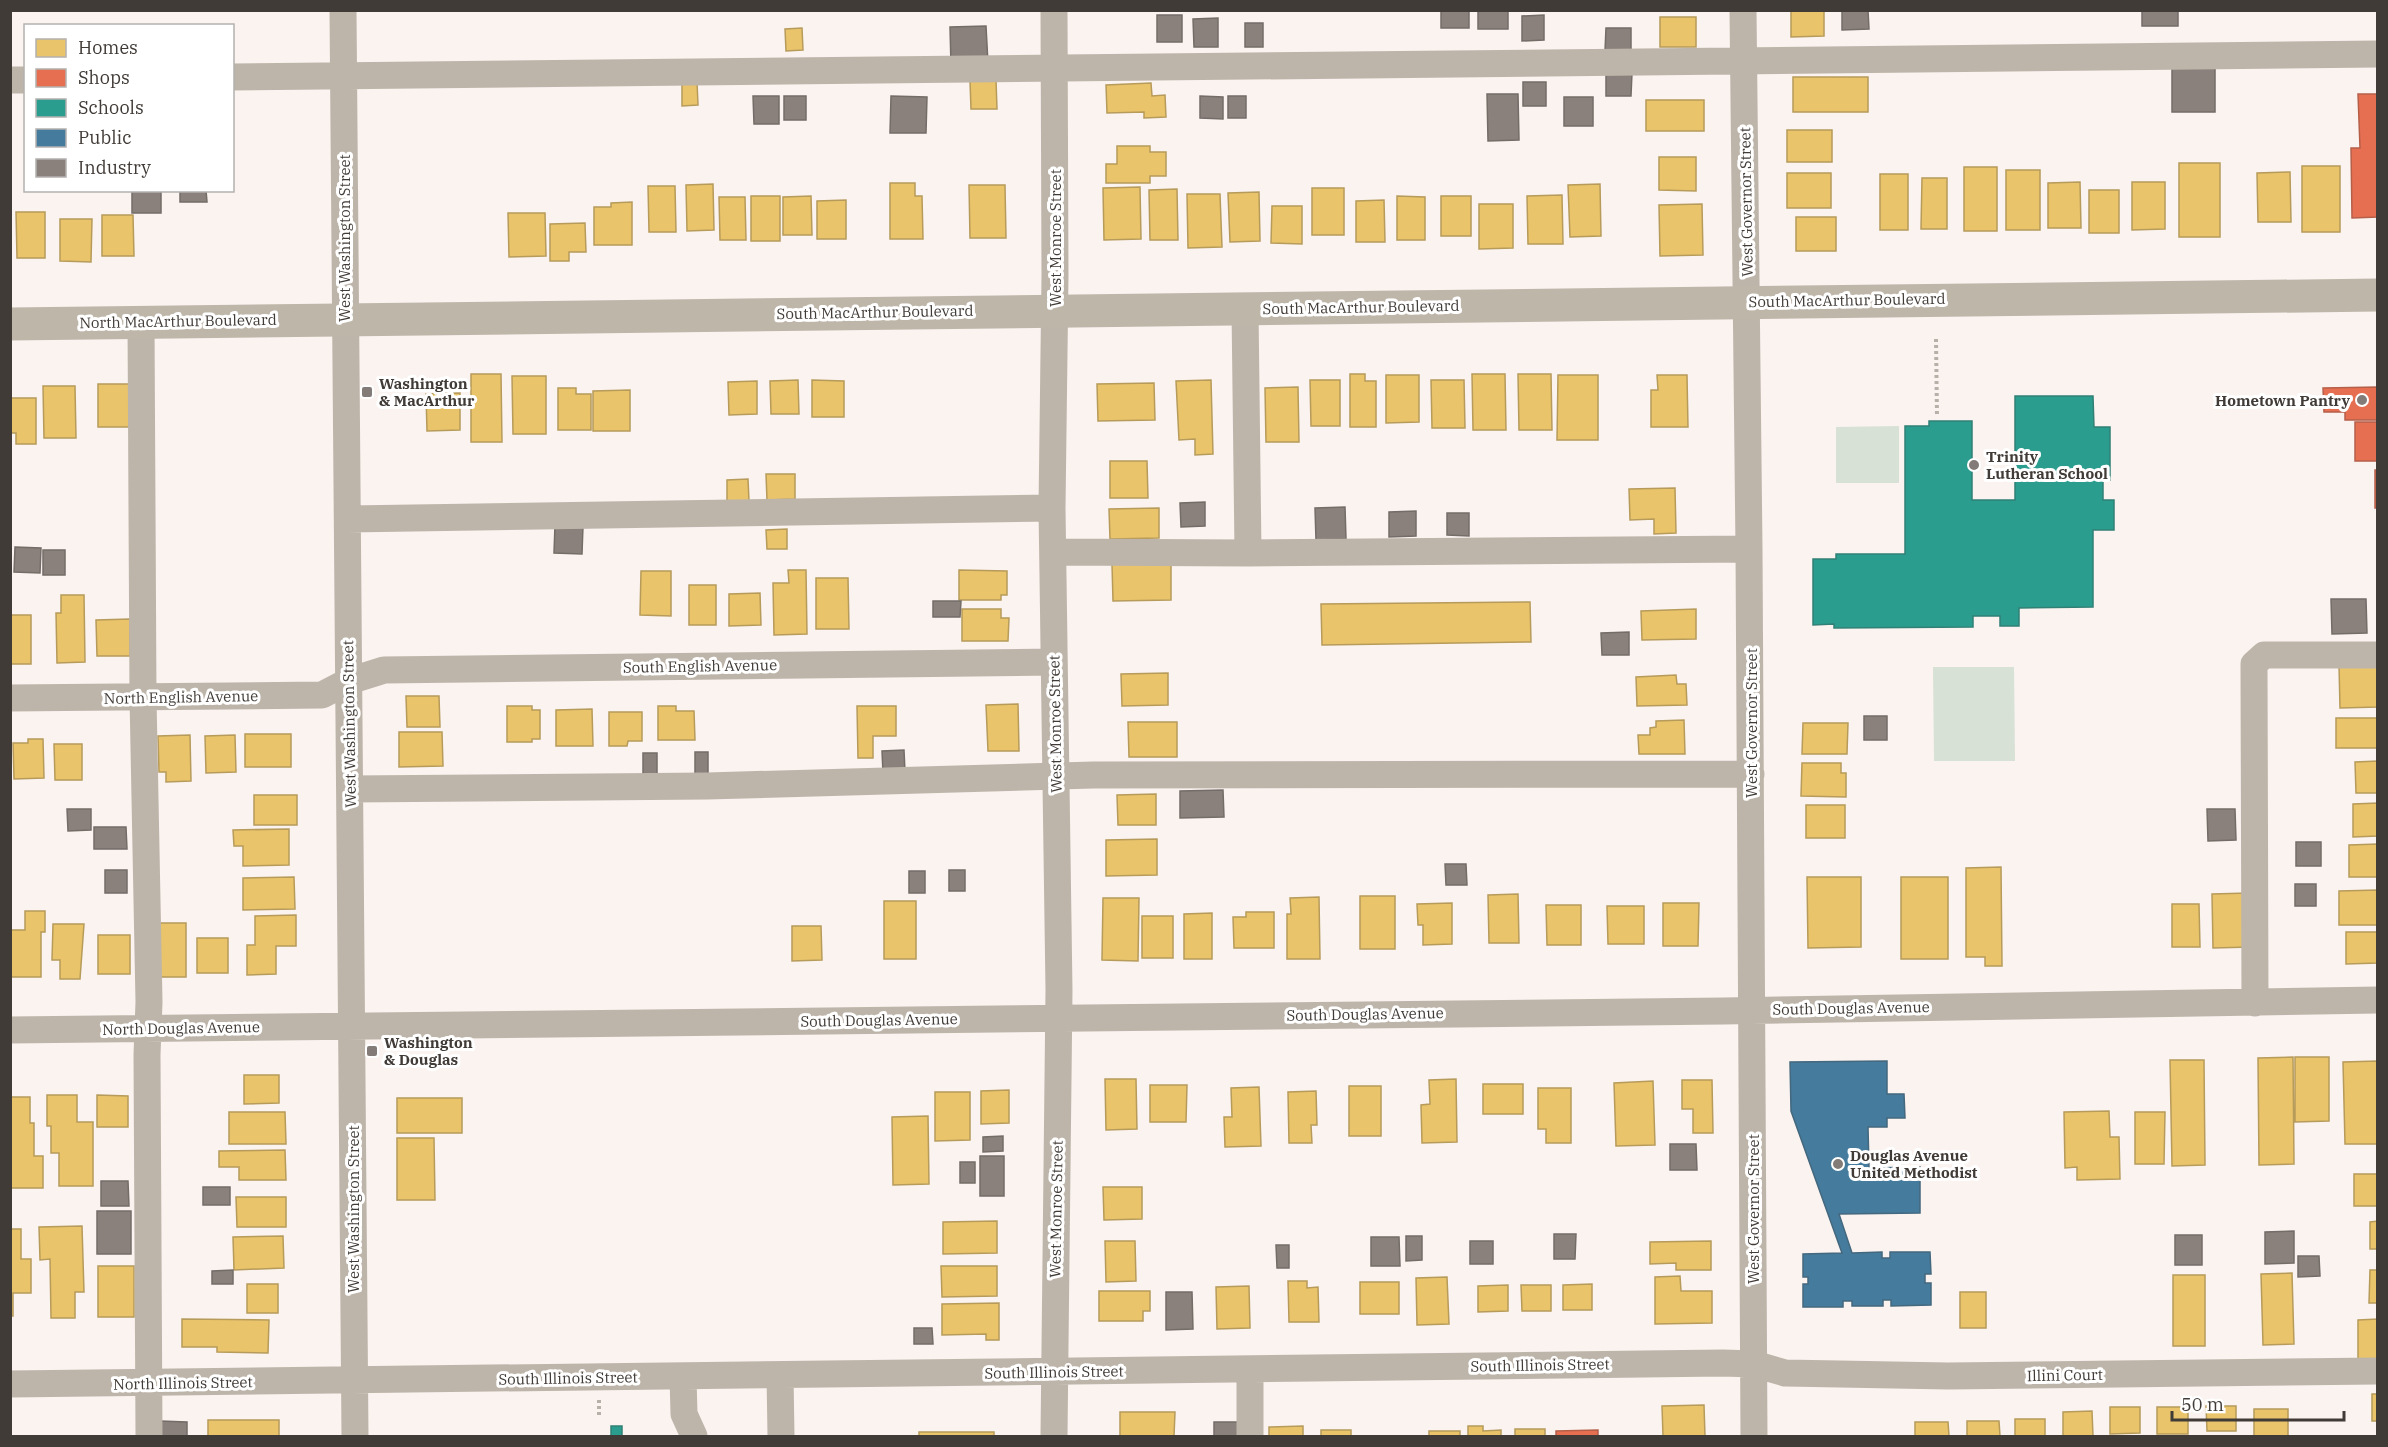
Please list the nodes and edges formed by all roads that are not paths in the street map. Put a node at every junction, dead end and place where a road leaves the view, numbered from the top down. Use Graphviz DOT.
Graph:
graph roads {
  1 [pos="343,10"];
  2 [pos="1054,10"];
  3 [pos="1743,10"];
  4 [pos="2378,54"];
  5 [pos="1744,59"];
  6 [pos="1054,67"];
  7 [pos="344,75"];
  8 [pos="234,77"];
  9 [pos="2378,295"];
  10 [pos="1747,302"];
  11 [pos="1245,309"];
  12 [pos="1055,310"];
  13 [pos="345,320"];
  14 [pos="141,322"];
  15 [pos="10,324"];
  16 [pos="1052,508"];
  17 [pos="348,519"];
  18 [pos="1749,549"];
  19 [pos="1053,552"];
  20 [pos="1248,553"];
  21 [pos="2378,655"];
  22 [pos="1054,662"];
  23 [pos="349,681"];
  24 [pos="143,697"];
  25 [pos="10,698"];
  26 [pos="1751,774"];
  27 [pos="1055,776"];
  28 [pos="350,789"];
  29 [pos="2378,1000"];
  30 [pos="2255,1003"];
  31 [pos="1753,1010"];
  32 [pos="1058,1018"];
  33 [pos="352,1027"];
  34 [pos="148,1029"];
  35 [pos="10,1030"];
  36 [pos="1754,1364"];
  37 [pos="1250,1369"];
  38 [pos="2378,1371"];
  39 [pos="1054,1372"];
  40 [pos="780,1375"];
  41 [pos="683,1376"];
  42 [pos="355,1381"];
  43 [pos="149,1383"];
  44 [pos="10,1384"];
  45 [pos="149,1437"];
  46 [pos="356,1437"];
  47 [pos="694,1437"];
  48 [pos="781,1437"];
  49 [pos="1054,1437"];
  50 [pos="1250,1437"];
  51 [pos="1754,1437"];
  1 -- 7 [label="street, West Washington Street"];
  2 -- 6 [label="street, West Monroe Street"];
  3 -- 5 [label="street, West Governor Street"];
  4 -- 5 [label="street"];
  5 -- 6 [label="street"];
  5 -- 10 [label="street, West Governor Street"];
  6 -- 7 [label="street"];
  6 -- 12 [label="street, West Monroe Street"];
  7 -- 8 [label="street"];
  7 -- 13 [label="street, West Washington Street"];
  9 -- 10 [label="main road, South MacArthur Boulevard"];
  10 -- 11 [label="main road, South MacArthur Boulevard"];
  10 -- 18 [label="street, West Governor Street"];
  11 -- 12 [label="main road, South MacArthur Boulevard"];
  11 -- 20 [label="street"];
  12 -- 13 [label="main road, South MacArthur Boulevard"];
  12 -- 16 [label="street, West Monroe Street"];
  13 -- 14 [label="main road, North MacArthur Boulevard"];
  13 -- 17 [label="street, West Washington Street"];
  14 -- 15 [label="main road, North MacArthur Boulevard"];
  14 -- 24 [label="street"];
  16 -- 17 [label="street"];
  16 -- 19 [label="street, West Monroe Street"];
  17 -- 23 [label="street, West Washington Street"];
  18 -- 20 [label="street"];
  18 -- 26 [label="street, West Governor Street"];
  19 -- 20 [label="street"];
  19 -- 22 [label="street, West Monroe Street"];
  21 -- 30 [label="street"];
  22 -- 23 [label="street, South English Avenue"];
  22 -- 27 [label="street, West Monroe Street"];
  23 -- 24 [label="street, North English Avenue"];
  23 -- 28 [label="street, West Washington Street"];
  24 -- 25 [label="street, North English Avenue"];
  24 -- 34 [label="street"];
  26 -- 27 [label="street"];
  26 -- 31 [label="street, West Governor Street"];
  27 -- 28 [label="street"];
  27 -- 32 [label="street, West Monroe Street"];
  28 -- 33 [label="street, West Washington Street"];
  29 -- 30 [label="street, South Douglas Avenue"];
  30 -- 31 [label="street, South Douglas Avenue"];
  31 -- 32 [label="street, South Douglas Avenue"];
  31 -- 36 [label="street, West Governor Street"];
  32 -- 33 [label="street, South Douglas Avenue"];
  32 -- 39 [label="street, West Monroe Street"];
  33 -- 34 [label="street, North Douglas Avenue"];
  33 -- 42 [label="street, West Washington Street"];
  34 -- 35 [label="street, North Douglas Avenue"];
  34 -- 43 [label="street"];
  36 -- 37 [label="street, South Illinois Street"];
  36 -- 38 [label="street, Illini Court"];
  36 -- 51 [label="street, West Governor Street"];
  37 -- 39 [label="street, South Illinois Street"];
  37 -- 50 [label="street"];
  39 -- 40 [label="street, South Illinois Street"];
  39 -- 49 [label="street, West Monroe Street"];
  40 -- 41 [label="street, South Illinois Street"];
  40 -- 48 [label="street"];
  41 -- 42 [label="street, South Illinois Street"];
  41 -- 47 [label="street"];
  42 -- 43 [label="street, North Illinois Street"];
  42 -- 46 [label="street, West Washington Street"];
  43 -- 44 [label="street, North Illinois Street"];
  43 -- 45 [label="street"];
}
